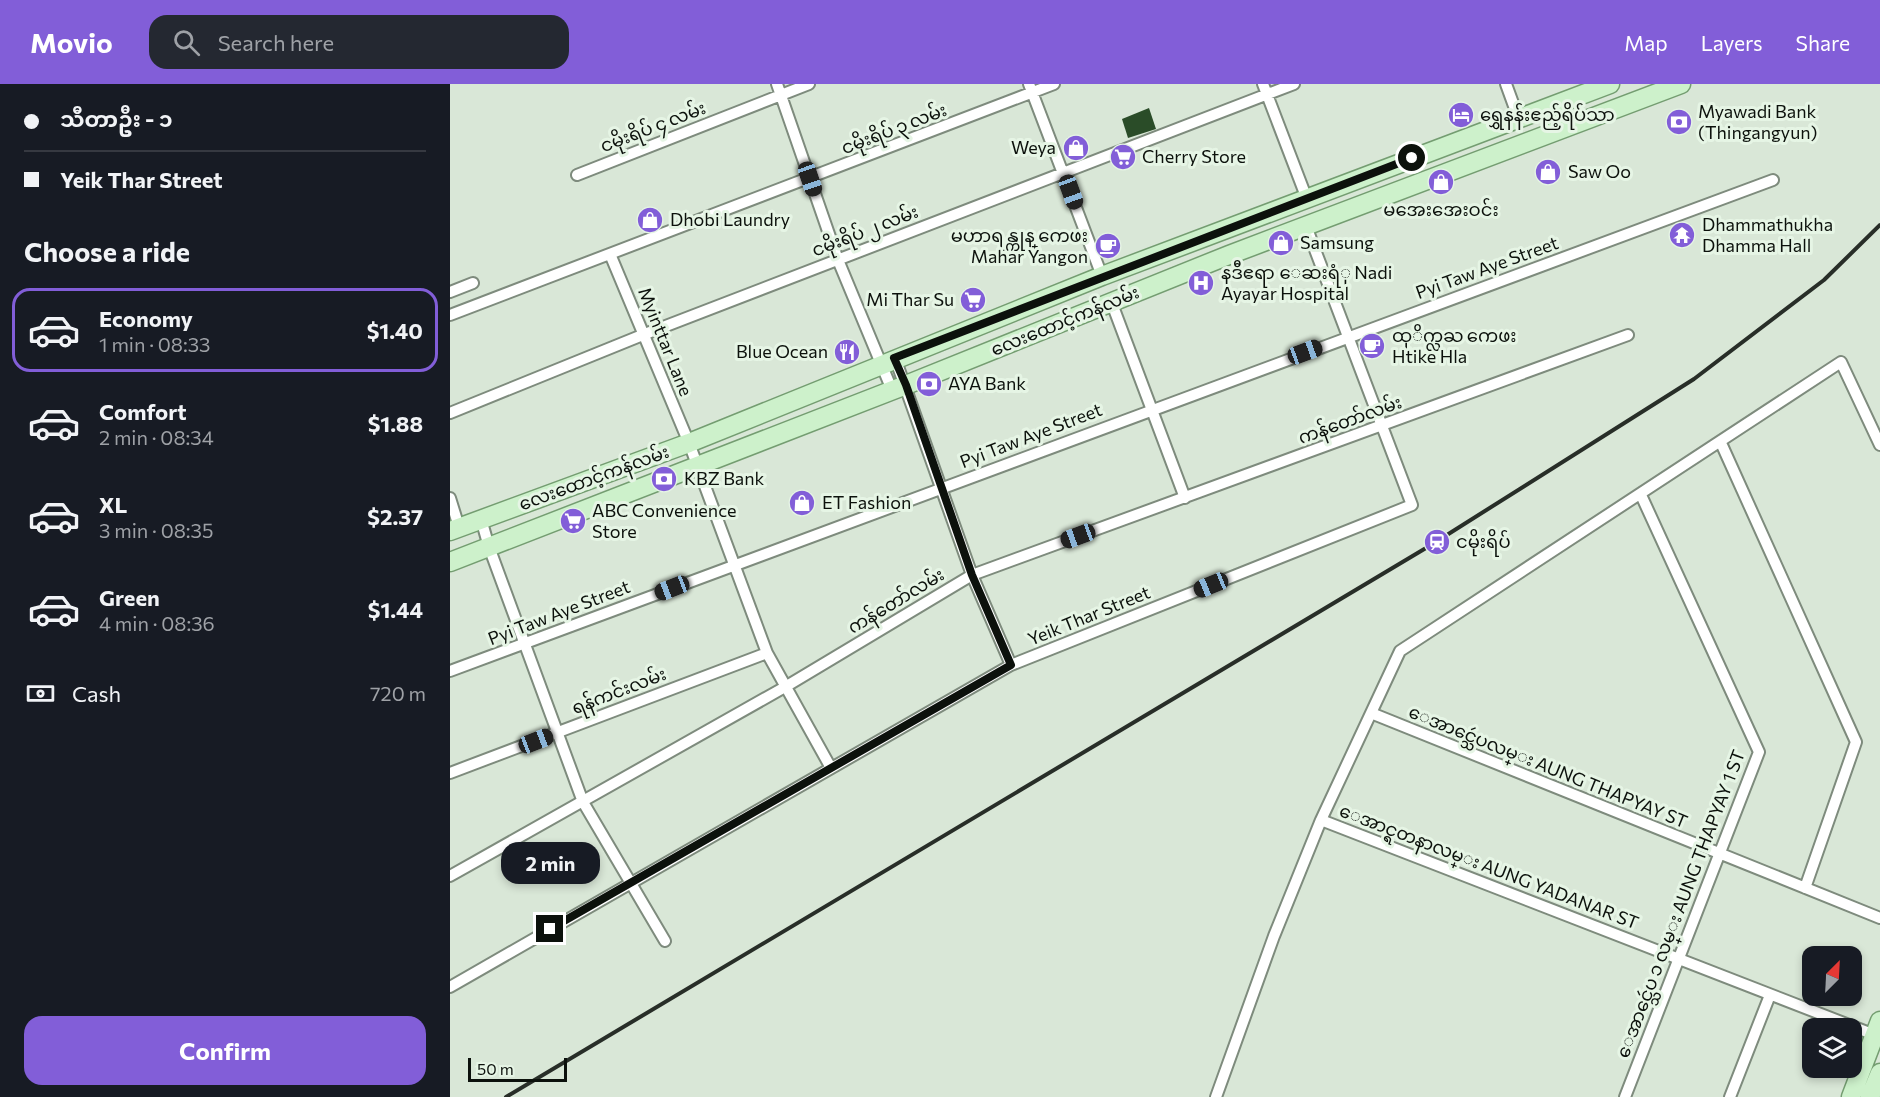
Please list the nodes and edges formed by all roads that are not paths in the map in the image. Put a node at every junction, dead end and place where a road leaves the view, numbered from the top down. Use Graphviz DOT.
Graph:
graph roads {
  1 [pos="777,84"];
  2 [pos="809,84"];
  3 [pos="1054,84"];
  4 [pos="1294,84"];
  5 [pos="1506,84"];
  6 [pos="1610,84"];
  7 [pos="1681,84"];
  8 [pos="1031,88"];
  9 [pos="1265,89"];
  10 [pos="781,95"];
  11 [pos="1518,117"];
  12 [pos="1063,171"];
  13 [pos="577,175"];
  14 [pos="810,179"];
  15 [pos="1773,180"];
  16 [pos="1307,198"];
  17 [pos="1306,225"];
  18 [pos="1219,231"];
  19 [pos="610,254"];
  20 [pos="1229,255"];
  21 [pos="838,260"];
  22 [pos="1102,276"];
  23 [pos="473,283"];
  24 [pos="450,292"];
  25 [pos="1112,302"];
  26 [pos="450,315"];
  27 [pos="645,334"];
  28 [pos="1628,335"];
  29 [pos="1348,336"];
  30 [pos="887,361"];
  31 [pos="899,387"];
  32 [pos="1152,409"];
  33 [pos="450,413"];
  34 [pos="1382,426"];
  35 [pos="689,443"];
  36 [pos="1721,443"];
  37 [pos="1880,445"];
  38 [pos="698,466"];
  39 [pos="942,488"];
  40 [pos="1641,495"];
  41 [pos="450,498"];
  42 [pos="1185,498"];
  43 [pos="481,519"];
  44 [pos="454,529"];
  45 [pos="489,547"];
  46 [pos="450,562"];
  47 [pos="735,565"];
  48 [pos="972,575"];
  49 [pos="525,643"];
  50 [pos="767,653"];
  51 [pos="1011,665"];
  52 [pos="450,671"];
  53 [pos="785,687"];
  54 [pos="1371,713"];
  55 [pos="557,732"];
  56 [pos="831,768"];
  57 [pos="450,773"];
  58 [pos="582,802"];
  59 [pos="1321,820"];
  60 [pos="1720,854"];
  61 [pos="450,876"];
  62 [pos="630,884"];
  63 [pos="1805,888"];
  64 [pos="1880,918"];
  65 [pos="665,941"];
  66 [pos="1680,960"];
  67 [pos="450,987"];
  68 [pos="1770,995"];
  69 [pos="1878,1031"];
  70 [pos="1880,1073"];
  71 [pos="1216,1097"];
  72 [pos="1625,1097"];
  73 [pos="1730,1097"];
  74 [pos="1851,1097"];
  75 [pos="1870,1097"];
  1 -- 10 [label="street"];
  2 -- 10 [label="street, ငမိုးရိပ် ၄ လမ်း"];
  3 -- 8 [label="street, ငမိုးရိပ် ၃ လမ်း"];
  4 -- 9 [label="street, ငမိုးရိပ် ၂ လမ်း"];
  5 -- 11 [label="street"];
  6 -- 11 [label="main road, လေးထောင့်ကန်လမ်း"];
  7 -- 17 [label="main road, လေးထောင့်ကန်လမ်း"];
  8 -- 12 [label="street"];
  8 -- 14 [label="street, ငမိုးရိပ် ၃ လမ်း"];
  9 -- 12 [label="street, ငမိုးရိပ် ၂ လမ်း"];
  9 -- 16 [label="street"];
  10 -- 13 [label="street, ငမိုးရိပ် ၄ လမ်း"];
  10 -- 14 [label="street"];
  11 -- 16 [label="main road, လေးထောင့်ကန်လမ်း"];
  12 -- 21 [label="street, ငမိုးရိပ် ၂ လမ်း"];
  12 -- 22 [label="street"];
  14 -- 19 [label="street, ငမိုးရိပ် ၃ လမ်း"];
  14 -- 21 [label="street"];
  15 -- 29 [label="street, Pyi Taw Aye Street"];
  16 -- 18 [label="main road, လေးထောင့်ကန်လမ်း"];
  17 -- 20 [label="main road, လေးထောင့်ကန်လမ်း"];
  17 -- 29 [label="street"];
  18 -- 20 [label="main road"];
  18 -- 22 [label="main road, လေးထောင့်ကန်လမ်း"];
  19 -- 26 [label="street, ငမိုးရိပ် ၃ လမ်း"];
  19 -- 27 [label="street, Myinttar Lane"];
  20 -- 25 [label="main road, လေးထောင့်ကန်လမ်း"];
  21 -- 27 [label="street, ငမိုးရိပ် ၂ လမ်း"];
  21 -- 30 [label="street"];
  22 -- 25 [label="main road"];
  22 -- 30 [label="main road, လေးထောင့်ကန်လမ်း"];
  23 -- 24 [label="street"];
  25 -- 31 [label="main road, လေးထောင့်ကန်လမ်း"];
  25 -- 32 [label="street"];
  27 -- 33 [label="street, ငမိုးရိပ် ၂ လမ်း"];
  27 -- 35 [label="street, Myinttar Lane"];
  28 -- 34 [label="street, ကန်တော်လမ်း"];
  29 -- 32 [label="street, Pyi Taw Aye Street"];
  29 -- 34 [label="street"];
  30 -- 31 [label="street"];
  30 -- 35 [label="main road, လေးထောင့်ကန်လမ်း"];
  31 -- 38 [label="main road, လေးထောင့်ကန်လမ်း"];
  31 -- 39 [label="street"];
  32 -- 39 [label="street, Pyi Taw Aye Street"];
  32 -- 42 [label="street"];
  34 -- 42 [label="street, ကန်တော်လမ်း"];
  34 -- 51 [label="street, Yeik Thar Street"];
  35 -- 38 [label="street, Myinttar Lane"];
  35 -- 43 [label="main road, လေးထောင့်ကန်လမ်း"];
  36 -- 37 [label="street"];
  36 -- 40 [label="street"];
  36 -- 63 [label="street"];
  38 -- 45 [label="main road, လေးထောင့်ကန်လမ်း"];
  38 -- 47 [label="street, Myinttar Lane"];
  39 -- 47 [label="street, Pyi Taw Aye Street"];
  39 -- 48 [label="street"];
  40 -- 54 [label="street"];
  40 -- 60 [label="street, ေအာင္သေဴပ ၁ လမ္း AUNG THAPYAY 1 ST"];
  41 -- 44 [label="street"];
  42 -- 48 [label="street, ကန်တော်လမ်း"];
  43 -- 44 [label="main road, လေးထောင့်ကန်လမ်း"];
  43 -- 45 [label="street"];
  45 -- 46 [label="main road, လေးထောင့်ကန်လမ်း"];
  45 -- 49 [label="street"];
  47 -- 49 [label="street, Pyi Taw Aye Street"];
  47 -- 50 [label="street, Myinttar Lane"];
  48 -- 51 [label="street"];
  48 -- 53 [label="street, ကန်တော်လမ်း"];
  49 -- 52 [label="street, Pyi Taw Aye Street"];
  49 -- 55 [label="street"];
  50 -- 53 [label="street, Myinttar Lane"];
  50 -- 55 [label="street, ရန်ကင်းလမ်း"];
  51 -- 56 [label="street, Yeik Thar Street"];
  53 -- 56 [label="street, Myinttar Lane"];
  53 -- 58 [label="street, ကန်တော်လမ်း"];
  54 -- 59 [label="street"];
  54 -- 60 [label="street, ေအာင္သေဴပလမ္း AUNG THAPYAY ST"];
  55 -- 57 [label="street, ရန်ကင်းလမ်း"];
  55 -- 58 [label="street"];
  56 -- 62 [label="street, Yeik Thar Street"];
  58 -- 61 [label="street, ကန်တော်လမ်း"];
  58 -- 62 [label="street"];
  59 -- 66 [label="street, ေအာင္ရတနာလမ္း AUNG YADANAR ST"];
  59 -- 71 [label="street"];
  60 -- 63 [label="street, ေအာင္သေဴပလမ္း AUNG THAPYAY ST"];
  60 -- 66 [label="street, ေအာင္သေဴပ ၁ လမ္း AUNG THAPYAY 1 ST"];
  62 -- 65 [label="street"];
  62 -- 67 [label="street, Yeik Thar Street"];
  63 -- 64 [label="street, ေအာင္သေဴပလမ္း AUNG THAPYAY ST"];
  66 -- 68 [label="street, ေအာင္ရတနာလမ္း AUNG YADANAR ST"];
  66 -- 72 [label="street, ေအာင္သေဴပ ၁ လမ္း AUNG THAPYAY 1 ST"];
  68 -- 69 [label="street, ေအာင္ရတနာလမ္း AUNG YADANAR ST"];
  68 -- 73 [label="street"];
  69 -- 74 [label="main road"];
  70 -- 75 [label="main road"];
}
